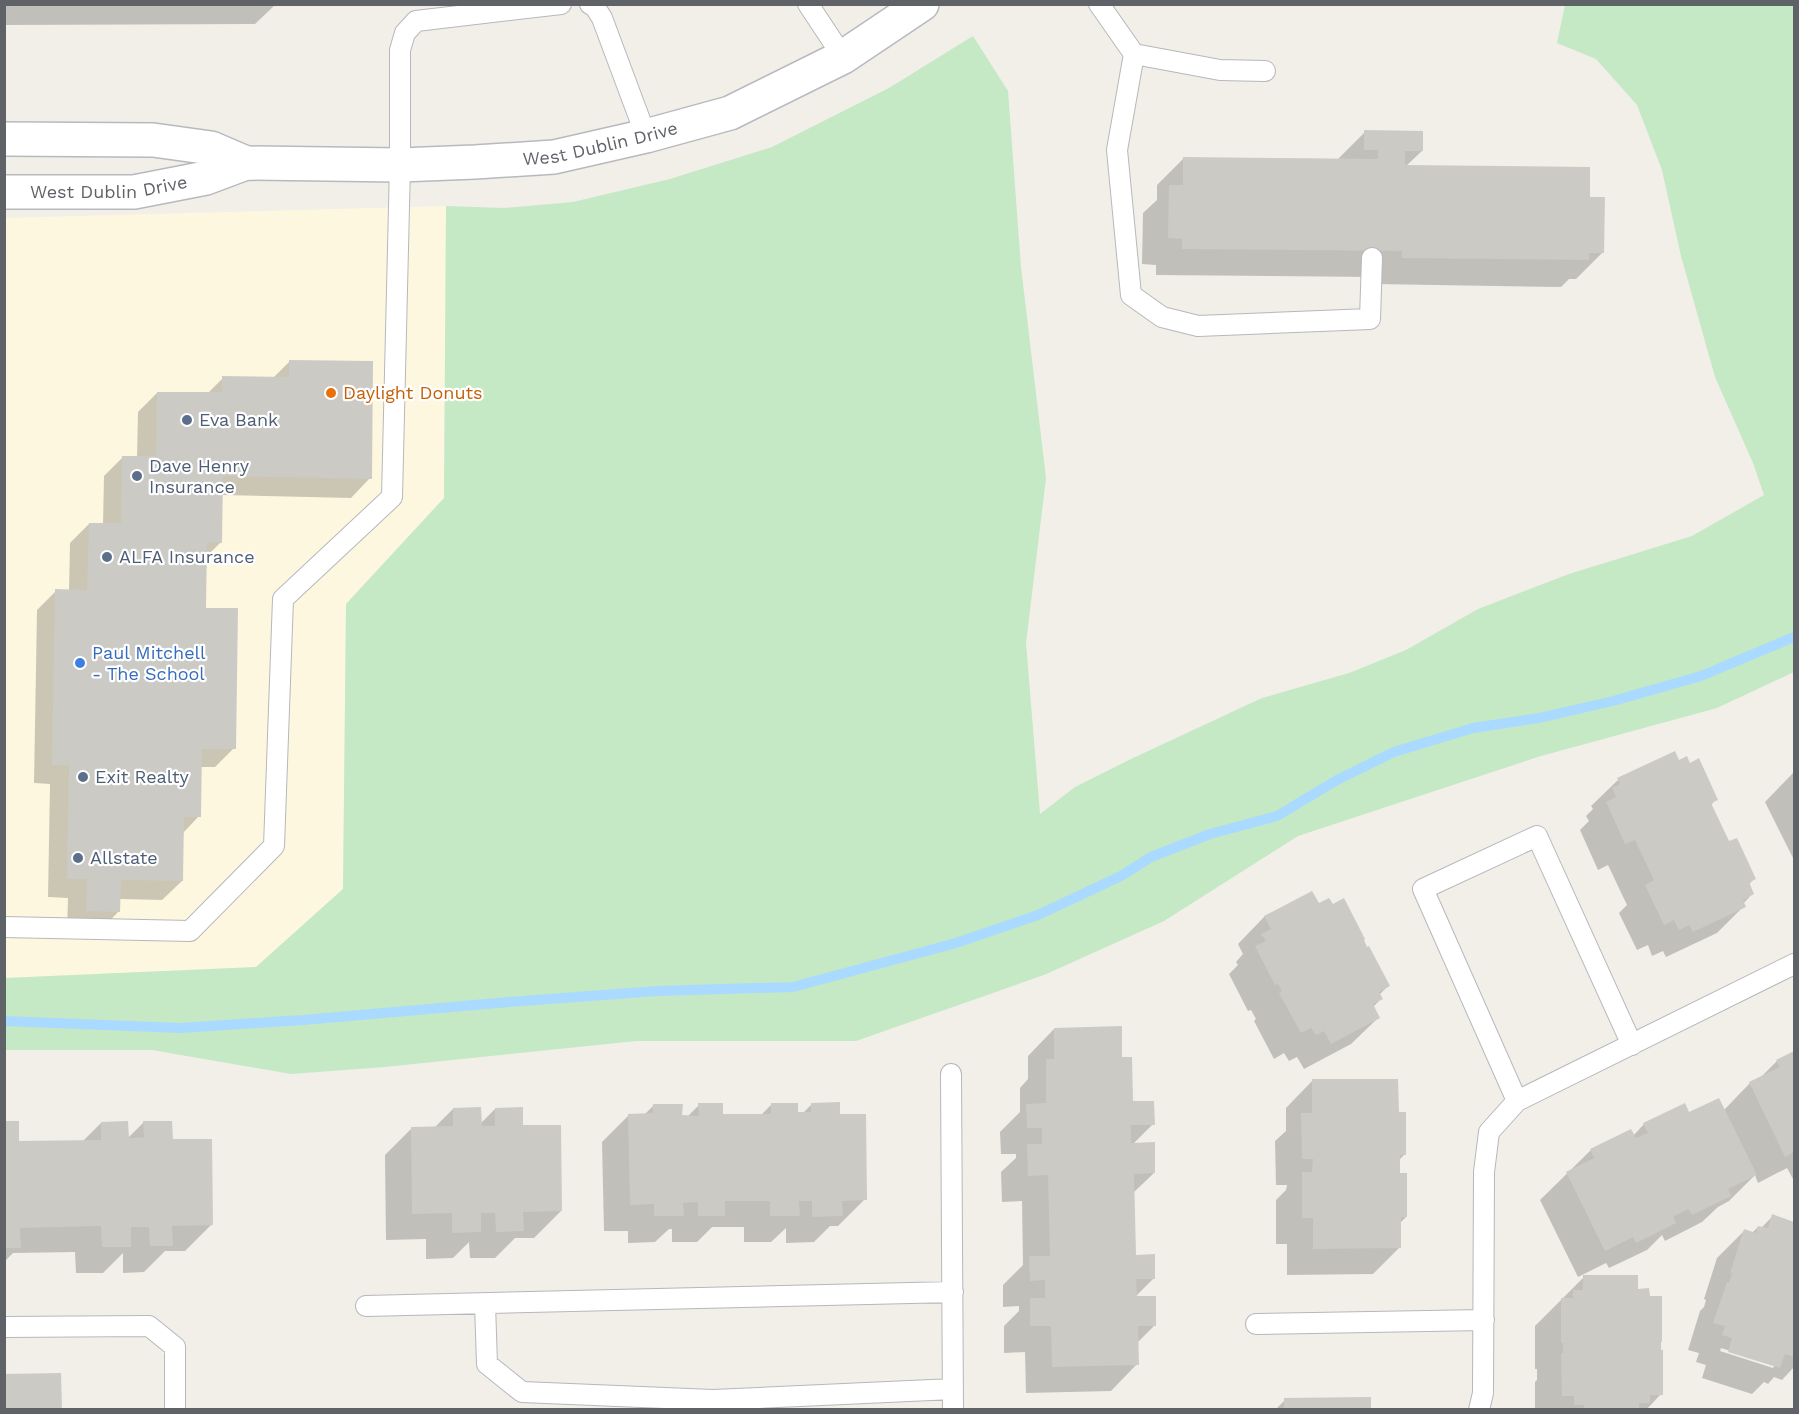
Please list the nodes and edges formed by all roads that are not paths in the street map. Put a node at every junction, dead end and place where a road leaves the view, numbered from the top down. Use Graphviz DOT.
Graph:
graph roads {
  1 [pos="561,4"];
  2 [pos="590,4"];
  3 [pos="808,4"];
  4 [pos="922,4"];
  5 [pos="1099,4"];
  6 [pos="1134,54"];
  7 [pos="843,57"];
  8 [pos="1265,71"];
  9 [pos="646,136"];
  10 [pos="4,140"];
  11 [pos="246,163"];
  12 [pos="400,165"];
  13 [pos="4,192"];
  14 [pos="1372,258"];
  15 [pos="4,927"];
  16 [pos="1794,964"];
  17 [pos="1632,1045"];
  18 [pos="951,1074"];
  19 [pos="1517,1101"];
  20 [pos="953,1292"];
  21 [pos="485,1304"];
  22 [pos="366,1306"];
  23 [pos="1484,1320"];
  24 [pos="1256,1324"];
  25 [pos="4,1327"];
  26 [pos="953,1389"];
  27 [pos="175,1410"];
  28 [pos="953,1410"];
  29 [pos="1479,1410"];
  1 -- 12 [label="lane"];
  2 -- 9 [label="lane"];
  3 -- 7 [label="lane"];
  4 -- 7 [label="street, West Dublin Drive"];
  5 -- 6 [label="lane"];
  6 -- 8 [label="lane"];
  6 -- 14 [label="lane"];
  7 -- 9 [label="street, West Dublin Drive"];
  9 -- 12 [label="street, West Dublin Drive"];
  10 -- 11 [label="street, West Dublin Drive"];
  11 -- 12 [label="street, West Dublin Drive"];
  11 -- 13 [label="street, West Dublin Drive"];
  12 -- 15 [label="lane"];
  16 -- 17 [label="lane"];
  17 -- 19 [label="lane"];
  17 -- 19 [label="lane"];
  18 -- 20 [label="lane"];
  19 -- 23 [label="lane"];
  20 -- 21 [label="lane"];
  20 -- 26 [label="lane"];
  21 -- 22 [label="lane"];
  21 -- 26 [label="lane"];
  23 -- 24 [label="lane"];
  23 -- 29 [label="lane"];
  25 -- 27 [label="lane"];
  26 -- 28 [label="lane"];
}
